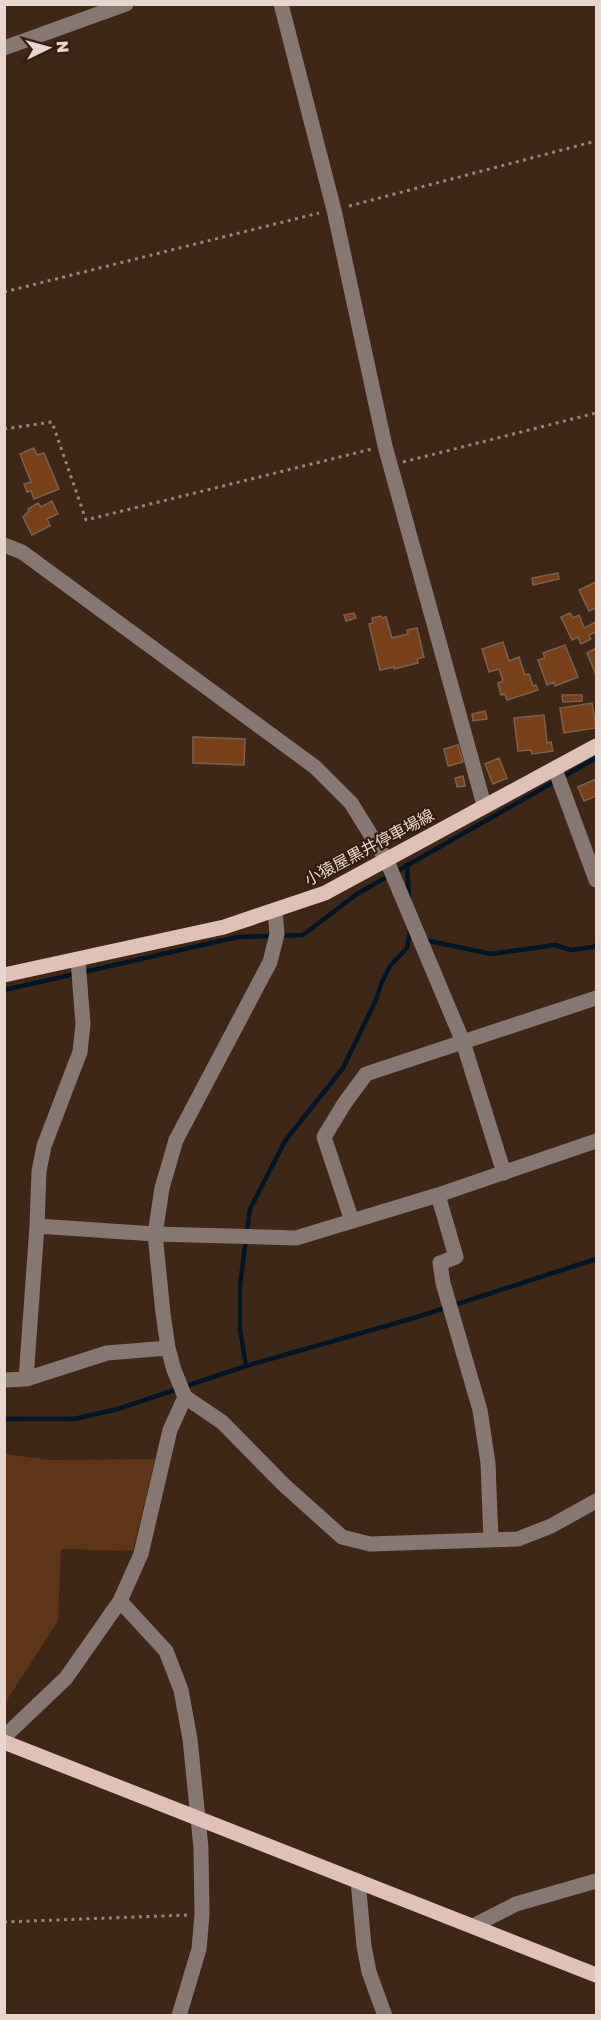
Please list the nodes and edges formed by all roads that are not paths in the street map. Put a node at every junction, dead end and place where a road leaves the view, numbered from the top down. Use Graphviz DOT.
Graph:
graph roads {
  1 [pos="281,4"];
  2 [pos="116,6"];
  3 [pos="4,48"];
  4 [pos="4,545"];
  5 [pos="597,746"];
  6 [pos="555,769"];
  7 [pos="484,805"];
  8 [pos="387,861"];
  9 [pos="597,880"];
  10 [pos="275,911"];
  11 [pos="78,960"];
  12 [pos="4,975"];
  13 [pos="597,998"];
  14 [pos="463,1042"];
  15 [pos="597,1141"];
  16 [pos="504,1173"];
  17 [pos="438,1195"];
  18 [pos="352,1221"];
  19 [pos="37,1226"];
  20 [pos="155,1234"];
  21 [pos="168,1348"];
  22 [pos="26,1379"];
  23 [pos="4,1380"];
  24 [pos="185,1397"];
  25 [pos="597,1501"];
  26 [pos="491,1540"];
  27 [pos="120,1601"];
  28 [pos="5,1743"];
  29 [pos="198,1819"];
  30 [pos="358,1881"];
  31 [pos="597,1881"];
  32 [pos="473,1926"];
  33 [pos="597,1975"];
  34 [pos="179,2016"];
  35 [pos="385,2016"];
  1 -- 7 [label="street"];
  2 -- 3 [label="street"];
  4 -- 8 [label="street"];
  5 -- 6 [label="main road, 小猿屋黒井停車場線"];
  6 -- 7 [label="main road, 小猿屋黒井停車場線"];
  6 -- 9 [label="street"];
  7 -- 8 [label="main road, 小猿屋黒井停車場線"];
  8 -- 10 [label="main road, 小猿屋黒井停車場線"];
  8 -- 14 [label="street"];
  10 -- 11 [label="main road, 小猿屋黒井停車場線"];
  10 -- 20 [label="street"];
  11 -- 12 [label="main road, 小猿屋黒井停車場線"];
  11 -- 19 [label="street"];
  13 -- 14 [label="street"];
  14 -- 16 [label="street"];
  14 -- 18 [label="street"];
  15 -- 16 [label="street"];
  16 -- 17 [label="street"];
  17 -- 18 [label="street"];
  17 -- 26 [label="street"];
  18 -- 20 [label="street"];
  19 -- 20 [label="street"];
  19 -- 22 [label="street"];
  20 -- 21 [label="street"];
  21 -- 22 [label="street"];
  21 -- 24 [label="street"];
  22 -- 23 [label="street"];
  24 -- 26 [label="street"];
  24 -- 27 [label="street"];
  25 -- 26 [label="street"];
  27 -- 28 [label="street"];
  27 -- 29 [label="street"];
  28 -- 29 [label="main road"];
  29 -- 30 [label="main road"];
  29 -- 34 [label="street"];
  30 -- 32 [label="main road"];
  30 -- 35 [label="street"];
  31 -- 32 [label="street"];
  32 -- 33 [label="main road"];
}
